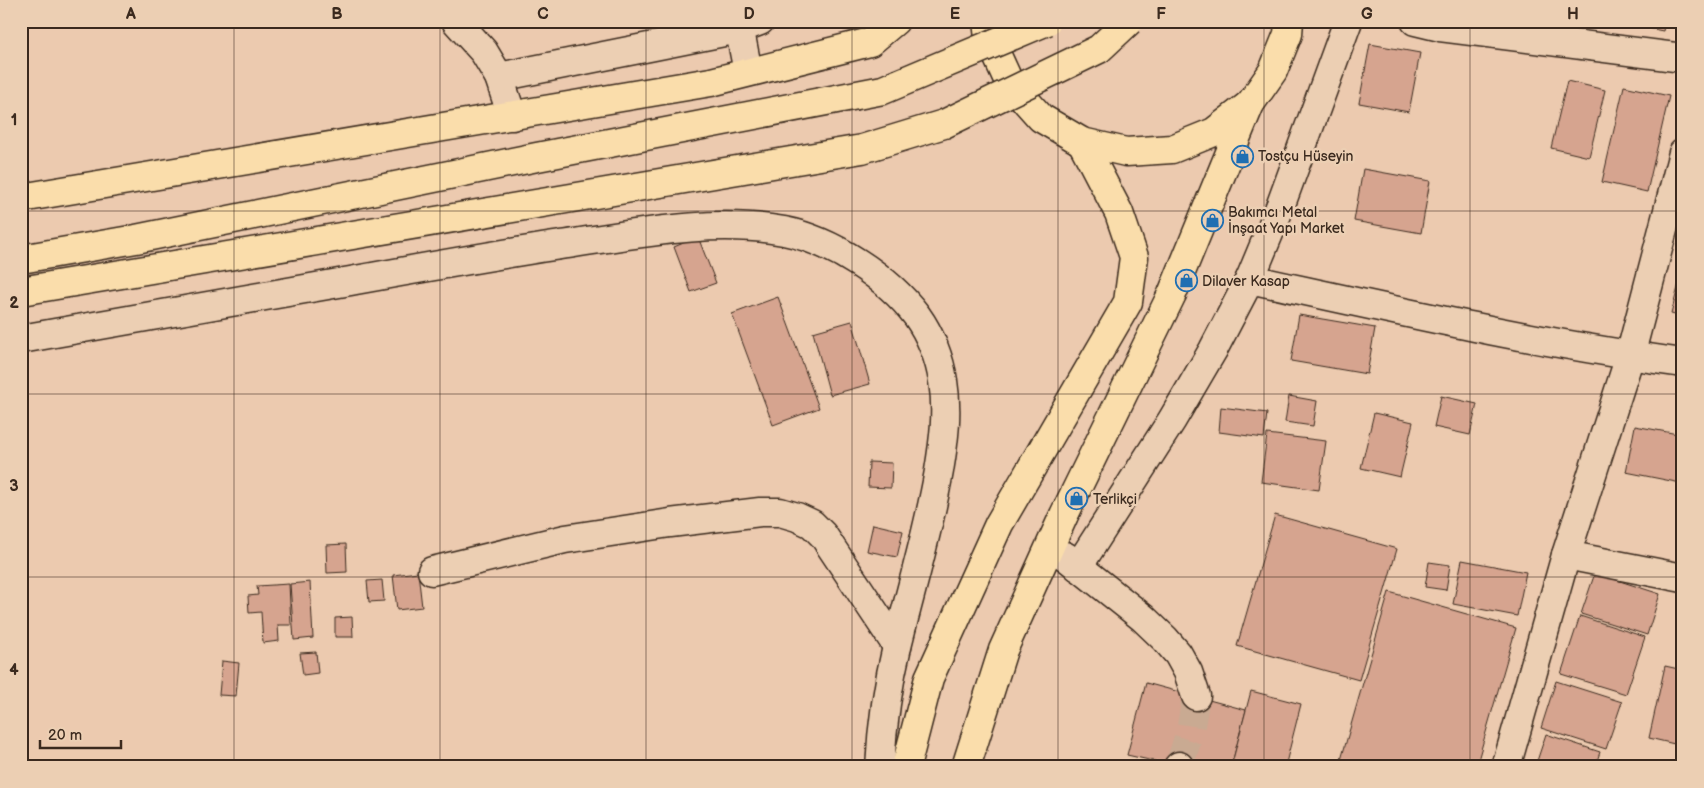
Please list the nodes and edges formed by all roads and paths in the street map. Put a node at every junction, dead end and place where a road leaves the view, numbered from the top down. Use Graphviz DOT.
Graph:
graph roads {
  1 [pos="456,21"];
  2 [pos="895,21"];
  3 [pos="987,21"];
  4 [pos="1047,21"];
  5 [pos="1129,21"];
  6 [pos="1289,21"];
  7 [pos="1348,21"];
  8 [pos="1415,21"];
  9 [pos="746,24"];
  10 [pos="1683,58"];
  11 [pos="748,72"];
  12 [pos="499,77"];
  13 [pos="1250,104"];
  14 [pos="512,116"];
  15 [pos="1082,142"];
  16 [pos="1683,153"];
  17 [pos="21,198"];
  18 [pos="21,259"];
  19 [pos="1250,279"];
  20 [pos="21,291"];
  21 [pos="21,340"];
  22 [pos="1630,356"];
  23 [pos="1683,363"];
  24 [pos="1050,544"];
  25 [pos="1566,554"];
  26 [pos="1078,566"];
  27 [pos="432,571"];
  28 [pos="1683,578"];
  29 [pos="897,646"];
  30 [pos="1196,696"];
  31 [pos="880,767"];
  32 [pos="906,767"];
  33 [pos="966,767"];
  34 [pos="1506,767"];
  1 -- 12 [label="street"];
  2 -- 11 [label="main road"];
  3 -- 15 [label="main road"];
  4 -- 18 [label="main road, bridge"];
  5 -- 20 [label="main road, bridge"];
  6 -- 13 [label="main road"];
  7 -- 19 [label="street"];
  8 -- 10 [label="street"];
  9 -- 11 [label="street"];
  9 -- 12 [label="street"];
  11 -- 14 [label="main road"];
  12 -- 14 [label="street"];
  13 -- 15 [label="main road"];
  13 -- 24 [label="main road"];
  14 -- 17 [label="main road"];
  15 -- 32 [label="main road"];
  16 -- 22 [label="street"];
  19 -- 22 [label="street"];
  19 -- 26 [label="street"];
  21 -- 29 [label="street"];
  22 -- 23 [label="street"];
  22 -- 25 [label="street"];
  24 -- 26 [label="street"];
  24 -- 33 [label="main road"];
  25 -- 28 [label="street"];
  25 -- 34 [label="street"];
  26 -- 30 [label="street"];
  27 -- 29 [label="street"];
  29 -- 31 [label="street"];
}
